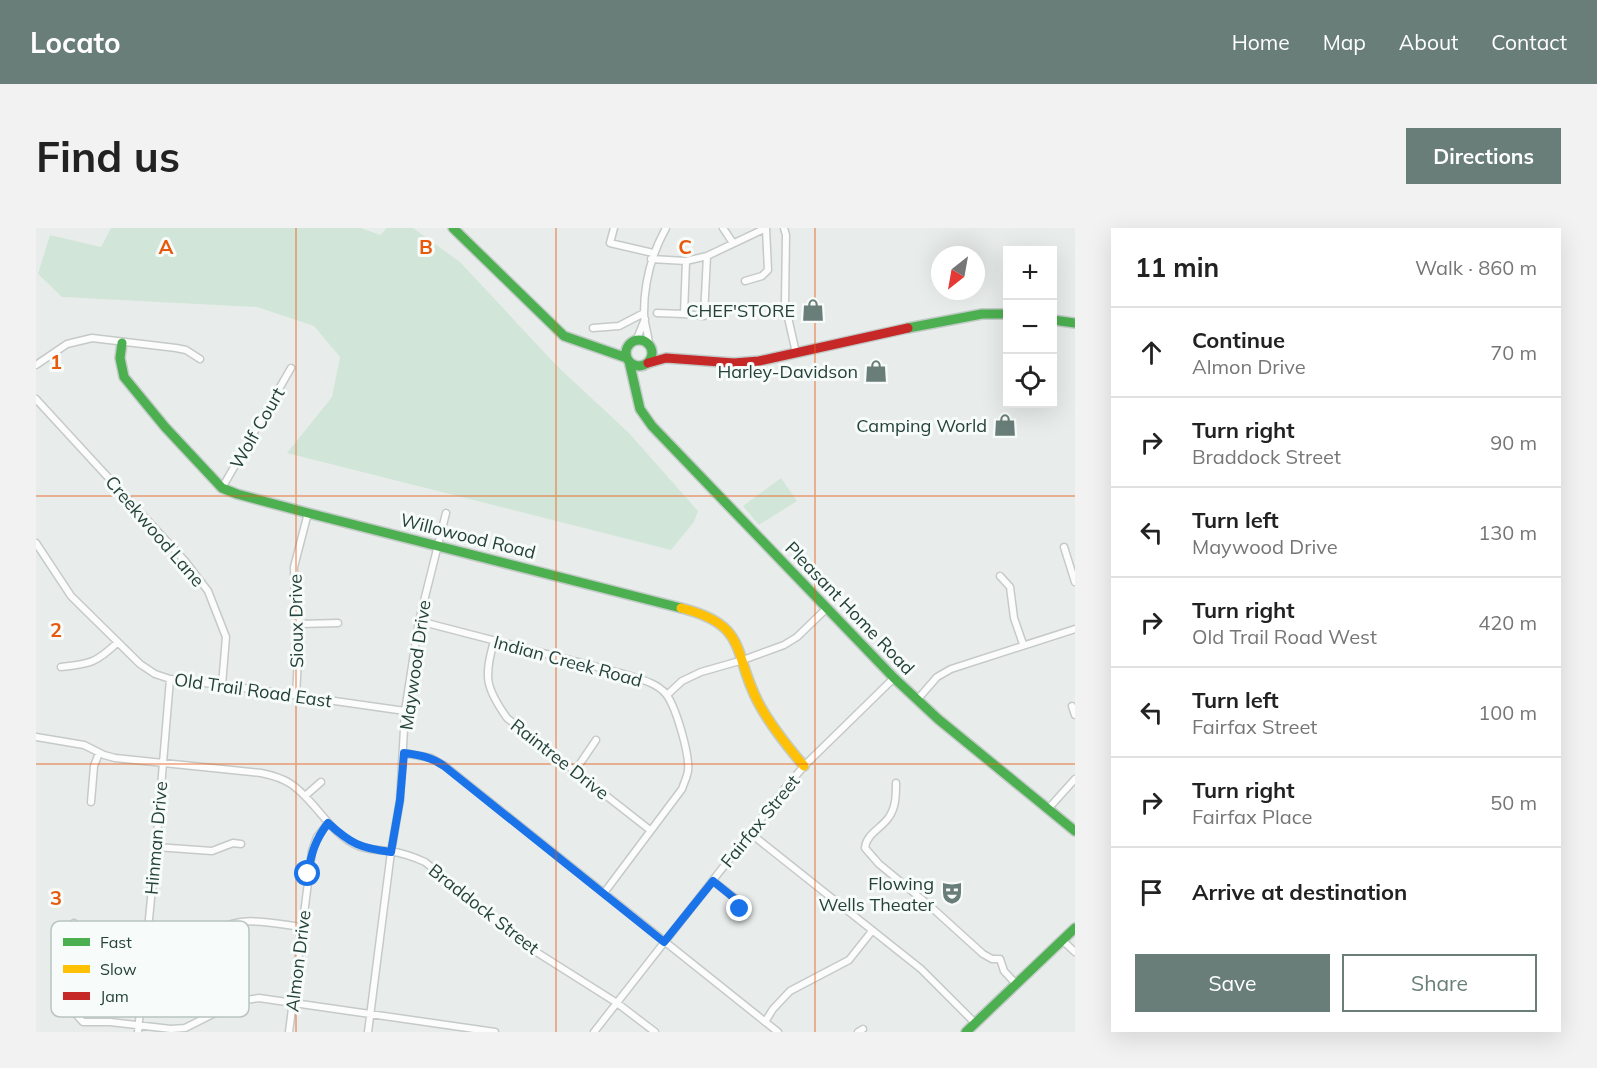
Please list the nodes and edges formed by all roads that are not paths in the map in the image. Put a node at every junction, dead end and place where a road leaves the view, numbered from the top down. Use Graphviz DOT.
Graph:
graph roads {
  1 [pos="453,228"];
  2 [pos="614,228"];
  3 [pos="666,228"];
  4 [pos="723,228"];
  5 [pos="766,228"];
  6 [pos="784,228"];
  7 [pos="733,243"];
  8 [pos="707,255"];
  9 [pos="652,256"];
  10 [pos="686,261"];
  11 [pos="745,280"];
  12 [pos="657,313"];
  13 [pos="684,314"];
  14 [pos="1003,314"];
  15 [pos="644,316"];
  16 [pos="1057,321"];
  17 [pos="1075,323"];
  18 [pos="594,328"];
  19 [pos="122,343"];
  20 [pos="632,343"];
  21 [pos="650,347"];
  22 [pos="608,351"];
  23 [pos="796,353"];
  24 [pos="666,358"];
  25 [pos="200,359"];
  26 [pos="628,359"];
  27 [pos="646,364"];
  28 [pos="36,365"];
  29 [pos="291,368"];
  30 [pos="635,381"];
  31 [pos="36,399"];
  32 [pos="222,488"];
  33 [pos="308,513"];
  34 [pos="446,513"];
  35 [pos="36,543"];
  36 [pos="438,546"];
  37 [pos="1064,547"];
  38 [pos="1000,576"];
  39 [pos="1075,582"];
  40 [pos="826,609"];
  41 [pos="419,621"];
  42 [pos="338,623"];
  43 [pos="300,624"];
  44 [pos="1075,629"];
  45 [pos="494,641"];
  46 [pos="118,642"];
  47 [pos="1023,644"];
  48 [pos="742,660"];
  49 [pos="61,667"];
  50 [pos="894,678"];
  51 [pos="170,679"];
  52 [pos="222,685"];
  53 [pos="296,695"];
  54 [pos="667,695"];
  55 [pos="917,700"];
  56 [pos="1072,706"];
  57 [pos="405,711"];
  58 [pos="1075,716"];
  59 [pos="36,737"];
  60 [pos="596,740"];
  61 [pos="99,753"];
  62 [pos="404,753"];
  63 [pos="163,763"];
  64 [pos="804,766"];
  65 [pos="575,771"];
  66 [pos="1075,779"];
  67 [pos="321,782"];
  68 [pos="896,783"];
  69 [pos="305,796"];
  70 [pos="91,802"];
  71 [pos="1048,809"];
  72 [pos="328,823"];
  73 [pos="650,830"];
  74 [pos="1075,831"];
  75 [pos="750,833"];
  76 [pos="241,844"];
  77 [pos="156,847"];
  78 [pos="391,852"];
  79 [pos="713,881"];
  80 [pos="604,893"];
  81 [pos="740,909"];
  82 [pos="149,921"];
  83 [pos="249,921"];
  84 [pos="302,927"];
  85 [pos="1075,928"];
  86 [pos="872,931"];
  87 [pos="1062,940"];
  88 [pos="664,942"];
  89 [pos="1075,952"];
  90 [pos="1016,984"];
  91 [pos="249,998"];
  92 [pos="292,1001"];
  93 [pos="617,1003"];
  94 [pos="370,1013"];
  95 [pos="78,1017"];
  96 [pos="207,1017"];
  97 [pos="765,1022"];
  98 [pos="975,1023"];
  99 [pos="139,1029"];
  100 [pos="459,1029"];
  101 [pos="289,1032"];
  102 [pos="368,1032"];
  103 [pos="495,1032"];
  104 [pos="594,1032"];
  105 [pos="655,1032"];
  106 [pos="778,1032"];
  107 [pos="966,1032"];
  1 -- 22 [label="street"];
  2 -- 9 [label="street"];
  3 -- 9 [label="street"];
  4 -- 7 [label="street"];
  5 -- 7 [label="street"];
  5 -- 11 [label="street"];
  6 -- 23 [label="street"];
  7 -- 8 [label="street"];
  8 -- 10 [label="street"];
  8 -- 13 [label="street"];
  9 -- 10 [label="street"];
  9 -- 15 [label="street"];
  10 -- 13 [label="street"];
  12 -- 13 [label="street"];
  14 -- 23 [label="street"];
  15 -- 18 [label="street"];
  15 -- 20 [label="street"];
  15 -- 21 [label="street"];
  16 -- 17 [label="street"];
  19 -- 25 [label="street"];
  19 -- 28 [label="street"];
  19 -- 32 [label="street, Willowood Road"];
  20 -- 21 [label="street"];
  20 -- 22 [label="street"];
  20 -- 26 [label="street"];
  21 -- 24 [label="street"];
  21 -- 27 [label="street"];
  22 -- 26 [label="street"];
  23 -- 24 [label="street"];
  24 -- 27 [label="street"];
  26 -- 27 [label="street"];
  26 -- 30 [label="street, Pleasant Home Road"];
  27 -- 30 [label="street"];
  29 -- 32 [label="street, Wolf Court"];
  30 -- 40 [label="street, Pleasant Home Road"];
  31 -- 52 [label="street, Creekwood Lane"];
  32 -- 33 [label="street, Willowood Road"];
  33 -- 36 [label="street, Willowood Road"];
  33 -- 43 [label="street, Sioux Drive"];
  34 -- 36 [label="street, Maywood Drive"];
  35 -- 46 [label="street, Old Trail Road East"];
  36 -- 41 [label="street, Maywood Drive"];
  36 -- 48 [label="street, Willowood Road"];
  37 -- 39 [label="street"];
  38 -- 47 [label="street"];
  40 -- 48 [label="street"];
  40 -- 50 [label="street, Pleasant Home Road"];
  41 -- 45 [label="street, Indian Creek Road"];
  41 -- 57 [label="street, Maywood Drive"];
  42 -- 43 [label="street"];
  43 -- 53 [label="street, Sioux Drive"];
  44 -- 47 [label="street"];
  45 -- 54 [label="street, Indian Creek Road"];
  45 -- 65 [label="street, Raintree Drive"];
  46 -- 49 [label="street"];
  46 -- 51 [label="street, Old Trail Road East"];
  47 -- 55 [label="street"];
  48 -- 54 [label="street"];
  48 -- 64 [label="street, Willowood Road"];
  50 -- 55 [label="street, Pleasant Home Road"];
  50 -- 64 [label="street, Fairfax Street"];
  51 -- 52 [label="street, Old Trail Road East"];
  51 -- 63 [label="street, Hinman Drive"];
  52 -- 53 [label="street, Old Trail Road East"];
  53 -- 57 [label="street, Old Trail Road East"];
  54 -- 73 [label="street"];
  55 -- 71 [label="street, Pleasant Home Road"];
  56 -- 58 [label="street"];
  57 -- 62 [label="street, Maywood Drive"];
  59 -- 61 [label="street, Braddock Street"];
  60 -- 65 [label="street"];
  61 -- 63 [label="street, Braddock Street"];
  61 -- 70 [label="street"];
  62 -- 78 [label="street, Maywood Drive"];
  62 -- 80 [label="street"];
  63 -- 69 [label="street, Braddock Street"];
  63 -- 77 [label="street, Hinman Drive"];
  64 -- 75 [label="street, Fairfax Street"];
  65 -- 73 [label="street, Raintree Drive"];
  66 -- 71 [label="street"];
  67 -- 69 [label="street"];
  68 -- 90 [label="street"];
  69 -- 72 [label="street, Braddock Street"];
  71 -- 74 [label="street, Pleasant Home Road"];
  72 -- 78 [label="street, Braddock Street"];
  72 -- 84 [label="street, Almon Drive"];
  73 -- 80 [label="street"];
  75 -- 79 [label="street, Fairfax Street"];
  75 -- 86 [label="street"];
  76 -- 77 [label="street"];
  77 -- 82 [label="street, Hinman Drive"];
  78 -- 93 [label="street, Braddock Street"];
  78 -- 94 [label="street, Maywood Drive"];
  79 -- 81 [label="street"];
  79 -- 88 [label="street, Fairfax Street"];
  80 -- 88 [label="street"];
  83 -- 84 [label="street"];
  84 -- 92 [label="street, Almon Drive"];
  85 -- 87 [label="street"];
  86 -- 97 [label="street"];
  86 -- 98 [label="street"];
  87 -- 89 [label="street"];
  87 -- 90 [label="street"];
  88 -- 93 [label="street, Fairfax Street"];
  88 -- 97 [label="street"];
  90 -- 98 [label="street"];
  91 -- 92 [label="street"];
  92 -- 94 [label="street"];
  92 -- 101 [label="street, Almon Drive"];
  93 -- 104 [label="street, Fairfax Street"];
  93 -- 105 [label="street, Braddock Street"];
  94 -- 100 [label="street"];
  94 -- 102 [label="street, Maywood Drive"];
  95 -- 99 [label="street"];
  96 -- 99 [label="street"];
  97 -- 106 [label="street"];
  98 -- 107 [label="street"];
  100 -- 103 [label="street"];
}
